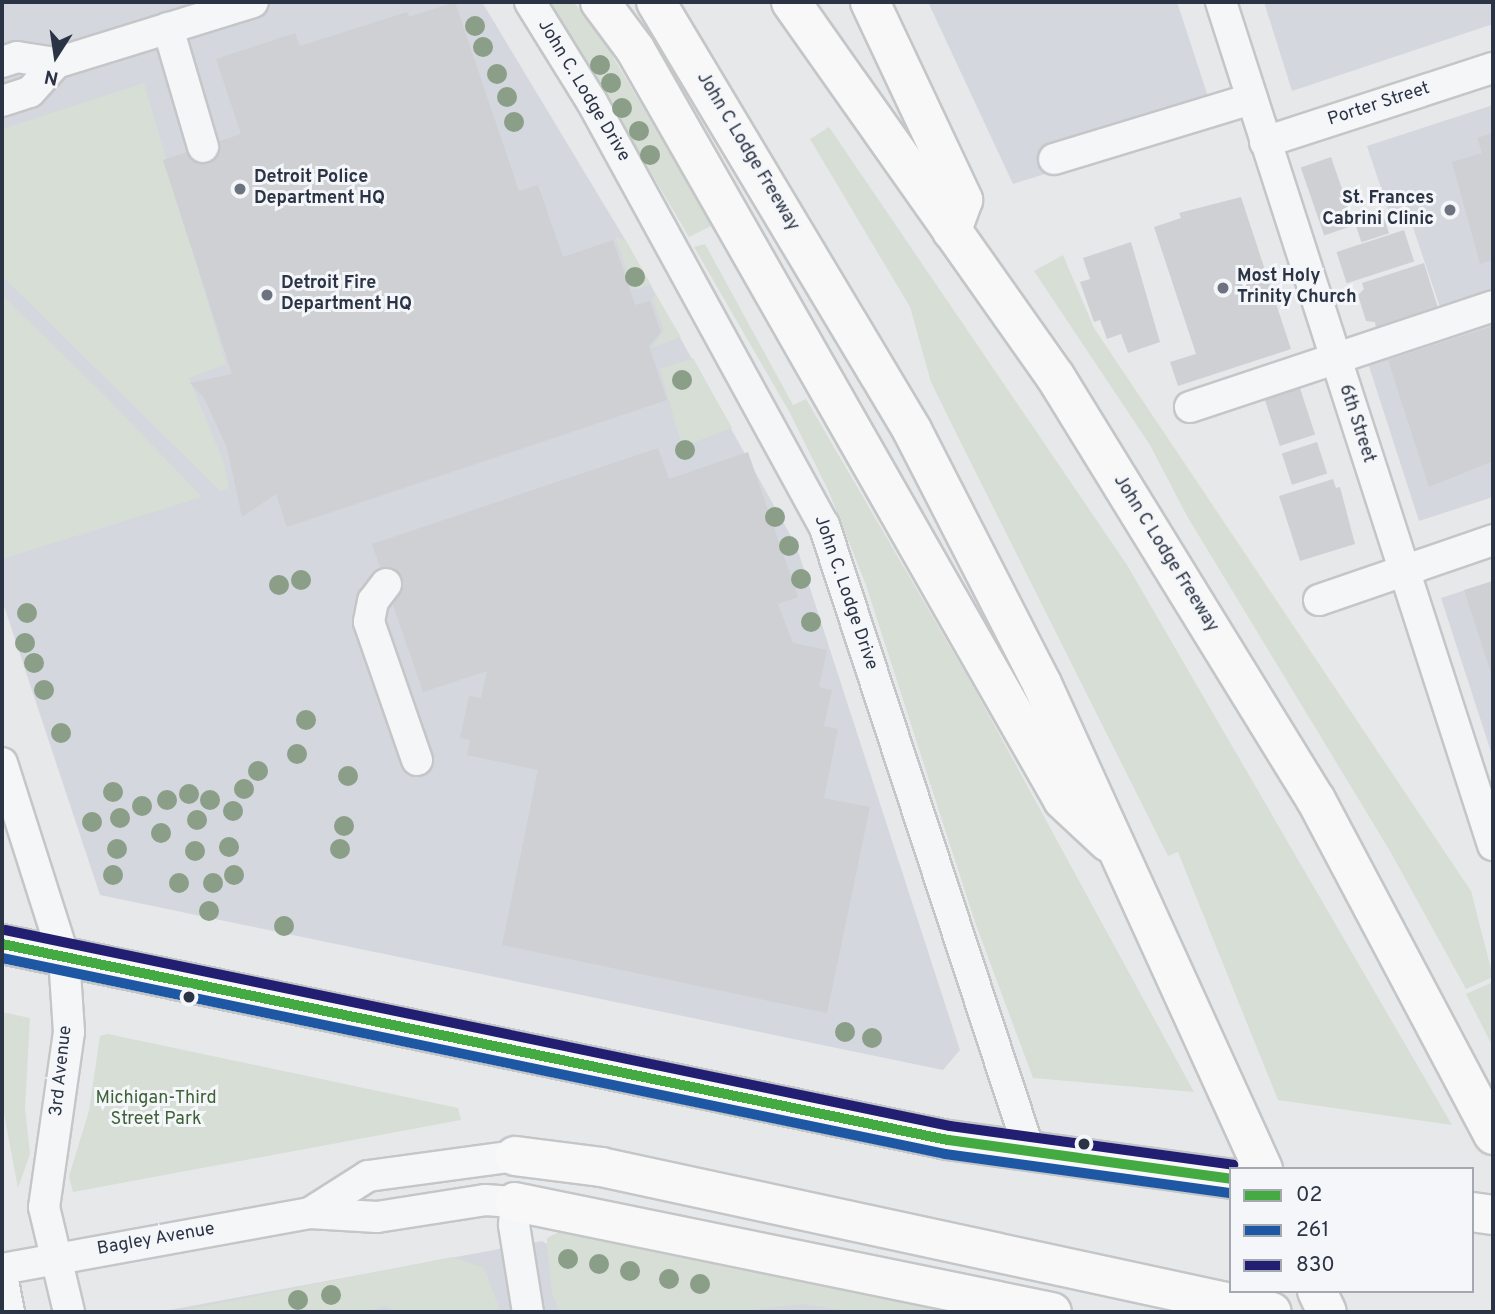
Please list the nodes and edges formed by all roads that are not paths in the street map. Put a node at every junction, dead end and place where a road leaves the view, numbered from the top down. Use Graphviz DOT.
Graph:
graph roads {
  1 [pos="253,2"];
  2 [pos="530,2"];
  3 [pos="600,2"];
  4 [pos="656,2"];
  5 [pos="791,2"];
  6 [pos="870,2"];
  7 [pos="1221,2"];
  8 [pos="168,28"];
  9 [pos="2,62"];
  10 [pos="56,63"];
  11 [pos="1493,68"];
  12 [pos="1252,99"];
  13 [pos="2,101"];
  14 [pos="1265,142"];
  15 [pos="203,146"];
  16 [pos="1054,159"];
  17 [pos="952,231"];
  18 [pos="1493,306"];
  19 [pos="1335,359"];
  20 [pos="1190,407"];
  21 [pos="1493,540"];
  22 [pos="1402,569"];
  23 [pos="386,584"];
  24 [pos="1319,600"];
  25 [pos="417,760"];
  26 [pos="2,763"];
  27 [pos="1484,786"];
  28 [pos="11,792"];
  29 [pos="2,840"];
  30 [pos="1493,845"];
  31 [pos="1122,855"];
  32 [pos="2,944"];
  33 [pos="64,957"];
  34 [pos="1493,1135"];
  35 [pos="1029,1150"];
  36 [pos="515,1156"];
  37 [pos="1261,1167"];
  38 [pos="1229,1179"];
  39 [pos="515,1202"];
  40 [pos="1474,1212"];
  41 [pos="310,1213"];
  42 [pos="1493,1215"];
  43 [pos="59,1256"];
  44 [pos="2,1269"];
  45 [pos="2,1276"];
  46 [pos="1318,1293"];
  47 [pos="1263,1310"];
  48 [pos="9,1312"];
  49 [pos="69,1312"];
  50 [pos="528,1312"];
  51 [pos="1052,1312"];
  52 [pos="1327,1312"];
  1 -- 8 [label="street"];
  2 -- 35 [label="street, John C. Lodge Drive"];
  3 -- 31 [label="main road"];
  4 -- 31 [label="main road, John C Lodge Freeway"];
  5 -- 17 [label="main road, John C Lodge Freeway"];
  6 -- 17 [label="main road"];
  7 -- 12 [label="street, 6th Street"];
  8 -- 10 [label="street"];
  8 -- 15 [label="street"];
  9 -- 10 [label="street"];
  10 -- 13 [label="street"];
  11 -- 14 [label="street, Porter Street"];
  12 -- 14 [label="street, 6th Street"];
  12 -- 16 [label="street"];
  14 -- 19 [label="street, 6th Street"];
  17 -- 34 [label="main road, John C Lodge Freeway"];
  18 -- 19 [label="street"];
  19 -- 20 [label="street"];
  19 -- 22 [label="street, 6th Street"];
  21 -- 22 [label="street"];
  22 -- 24 [label="street"];
  22 -- 27 [label="street, 6th Street"];
  23 -- 25 [label="street"];
  26 -- 28 [label="street, 3rd Avenue"];
  27 -- 30 [label="street, 6th Street"];
  28 -- 29 [label="street, 3rd Avenue"];
  28 -- 33 [label="street, 3rd Avenue"];
  31 -- 37 [label="main road, John C Lodge Freeway"];
  32 -- 33 [label="main road"];
  33 -- 35 [label="main road"];
  33 -- 43 [label="street, 3rd Avenue"];
  35 -- 38 [label="main road"];
  36 -- 41 [label="street, Bagley Avenue"];
  36 -- 47 [label="main road"];
  39 -- 41 [label="street, Bagley Avenue"];
  39 -- 50 [label="street"];
  39 -- 51 [label="main road"];
  40 -- 42 [label="main road"];
  41 -- 43 [label="street, Bagley Avenue"];
  43 -- 44 [label="street, Bagley Avenue"];
  43 -- 49 [label="street, 3rd Avenue"];
  45 -- 48 [label="street"];
  46 -- 52 [label="main road"];
}
